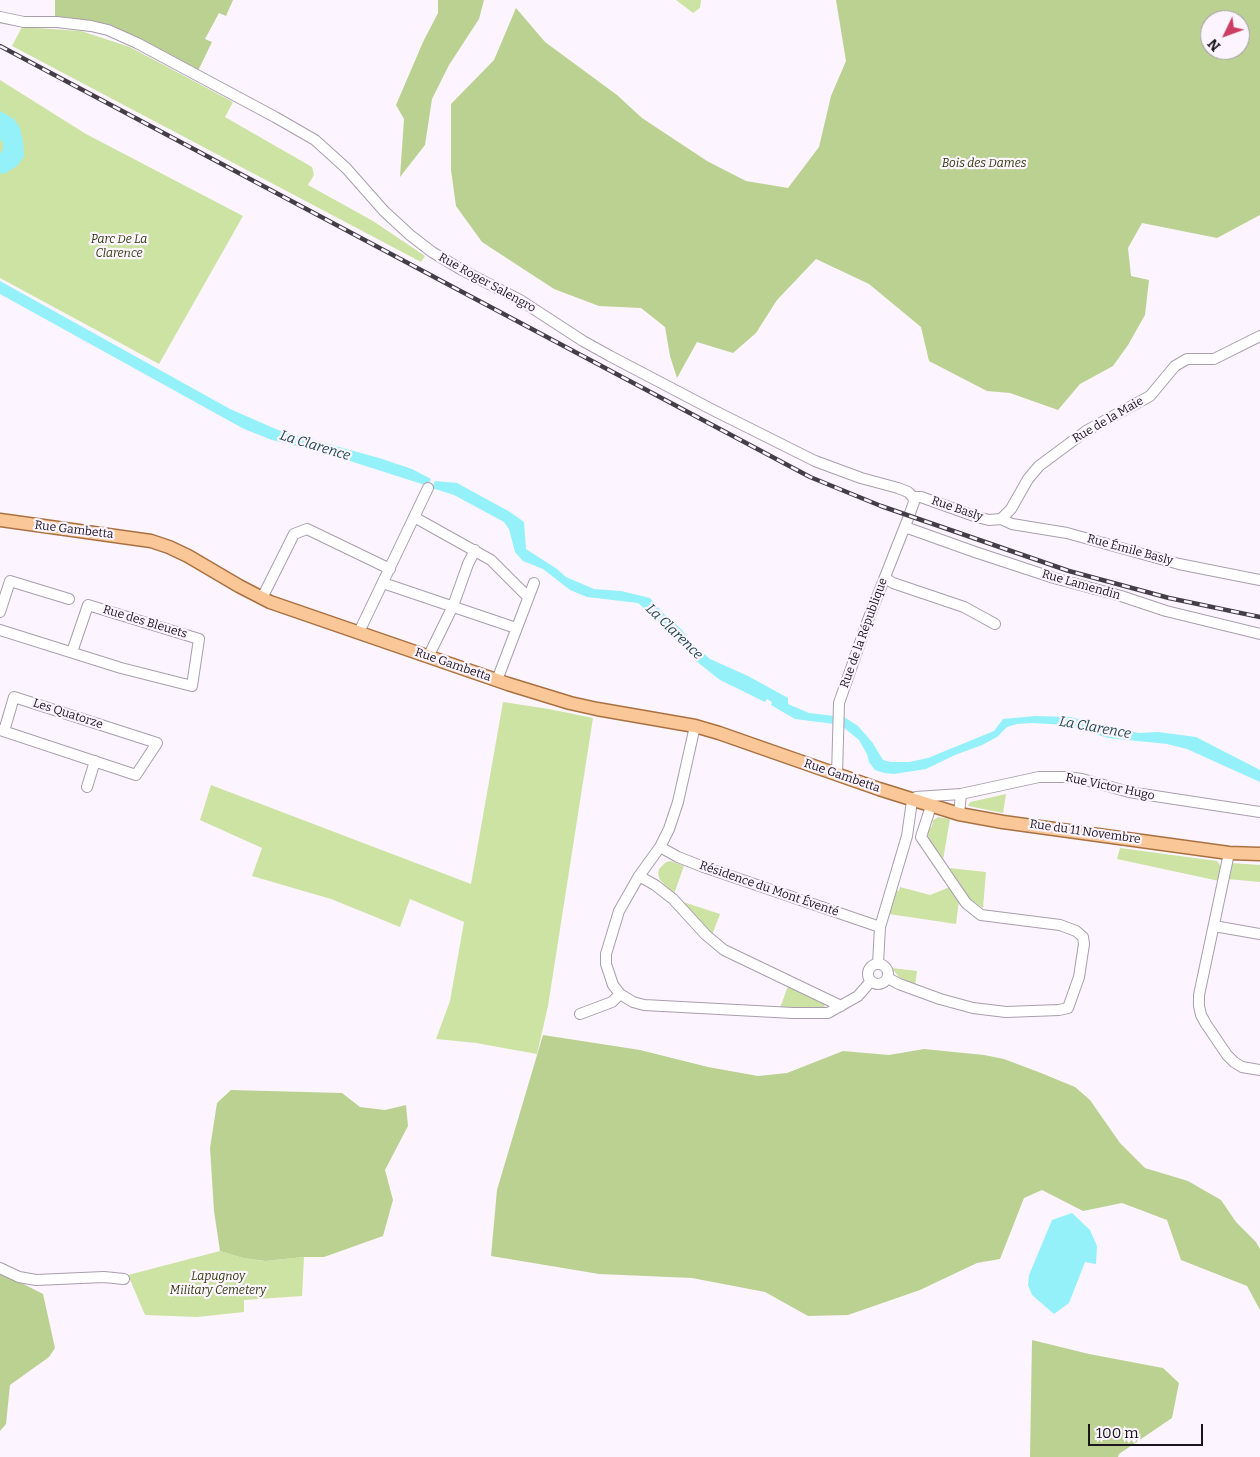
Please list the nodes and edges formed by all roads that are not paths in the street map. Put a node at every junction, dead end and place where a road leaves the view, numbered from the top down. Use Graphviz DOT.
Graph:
graph roads {
  1 [pos="0,17"];
  2 [pos="1260,336"];
  3 [pos="428,488"];
  4 [pos="913,497"];
  5 [pos="414,517"];
  6 [pos="1001,519"];
  7 [pos="0,520"];
  8 [pos="905,527"];
  9 [pos="474,550"];
  10 [pos="390,569"];
  11 [pos="885,578"];
  12 [pos="1260,580"];
  13 [pos="383,583"];
  14 [pos="534,583"];
  15 [pos="528,597"];
  16 [pos="262,598"];
  17 [pos="69,599"];
  18 [pos="453,606"];
  19 [pos="0,612"];
  20 [pos="995,624"];
  21 [pos="516,628"];
  22 [pos="0,630"];
  23 [pos="359,632"];
  24 [pos="1260,634"];
  25 [pos="72,652"];
  26 [pos="430,657"];
  27 [pos="497,680"];
  28 [pos="695,726"];
  29 [pos="1,731"];
  30 [pos="95,761"];
  31 [pos="837,775"];
  32 [pos="87,787"];
  33 [pos="961,794"];
  34 [pos="912,801"];
  35 [pos="931,806"];
  36 [pos="1260,812"];
  37 [pos="959,814"];
  38 [pos="907,836"];
  39 [pos="921,837"];
  40 [pos="660,847"];
  41 [pos="1229,853"];
  42 [pos="1260,854"];
  43 [pos="639,876"];
  44 [pos="1214,926"];
  45 [pos="880,927"];
  46 [pos="1260,934"];
  47 [pos="878,964"];
  48 [pos="888,978"];
  49 [pos="871,981"];
  50 [pos="620,994"];
  51 [pos="841,1006"];
  52 [pos="580,1014"];
  53 [pos="1260,1070"];
  54 [pos="0,1268"];
  55 [pos="124,1279"];
  1 -- 4 [label="street, Rue Roger Salengro"];
  2 -- 6 [label="street, Rue de la Maie"];
  3 -- 5 [label="street"];
  4 -- 6 [label="street, Rue Basly"];
  4 -- 8 [label="street, Rue de la République"];
  5 -- 9 [label="street"];
  5 -- 10 [label="street"];
  6 -- 12 [label="street, Rue Émile Basly"];
  7 -- 16 [label="main road, Rue Gambetta"];
  8 -- 11 [label="street, Rue de la République"];
  8 -- 24 [label="street, Rue Lamendin"];
  9 -- 15 [label="street"];
  9 -- 18 [label="street"];
  10 -- 13 [label="street"];
  10 -- 16 [label="street"];
  11 -- 20 [label="street"];
  11 -- 31 [label="street, Rue de la République"];
  13 -- 18 [label="street"];
  13 -- 23 [label="street"];
  14 -- 15 [label="street"];
  15 -- 21 [label="street"];
  16 -- 23 [label="main road, Rue Gambetta"];
  17 -- 19 [label="street"];
  18 -- 21 [label="street"];
  18 -- 26 [label="street"];
  21 -- 27 [label="street"];
  22 -- 25 [label="street, Rue des Bleuets"];
  23 -- 26 [label="main road, Rue Gambetta"];
  25 -- 25 [label="street, Rue des Bleuets"];
  26 -- 27 [label="main road, Rue Gambetta"];
  27 -- 28 [label="main road, Rue Gambetta"];
  28 -- 31 [label="main road, Rue Gambetta"];
  28 -- 40 [label="street"];
  29 -- 30 [label="street, Les Quatorze"];
  29 -- 30 [label="street, Les Quatorze"];
  30 -- 32 [label="street"];
  31 -- 34 [label="main road, Rue Gambetta"];
  33 -- 34 [label="street, Rue Victor Hugo"];
  33 -- 36 [label="street, Rue Victor Hugo"];
  33 -- 37 [label="street"];
  34 -- 35 [label="main road, Rue du 11 Novembre"];
  34 -- 38 [label="street"];
  35 -- 37 [label="main road, Rue du 11 Novembre"];
  35 -- 39 [label="street"];
  37 -- 41 [label="main road, Rue du 11 Novembre"];
  38 -- 39 [label="street"];
  38 -- 45 [label="street"];
  39 -- 48 [label="street"];
  40 -- 43 [label="street"];
  40 -- 45 [label="street, Résidence du Mont Éventé"];
  41 -- 42 [label="main road, Rue du 11 Novembre"];
  41 -- 44 [label="street"];
  43 -- 50 [label="street"];
  43 -- 51 [label="street"];
  44 -- 46 [label="street"];
  44 -- 53 [label="street"];
  45 -- 47 [label="street"];
  47 -- 48 [label="street"];
  47 -- 49 [label="street"];
  48 -- 49 [label="street"];
  49 -- 51 [label="street"];
  50 -- 51 [label="street"];
  50 -- 52 [label="street"];
  54 -- 55 [label="street"];
}
